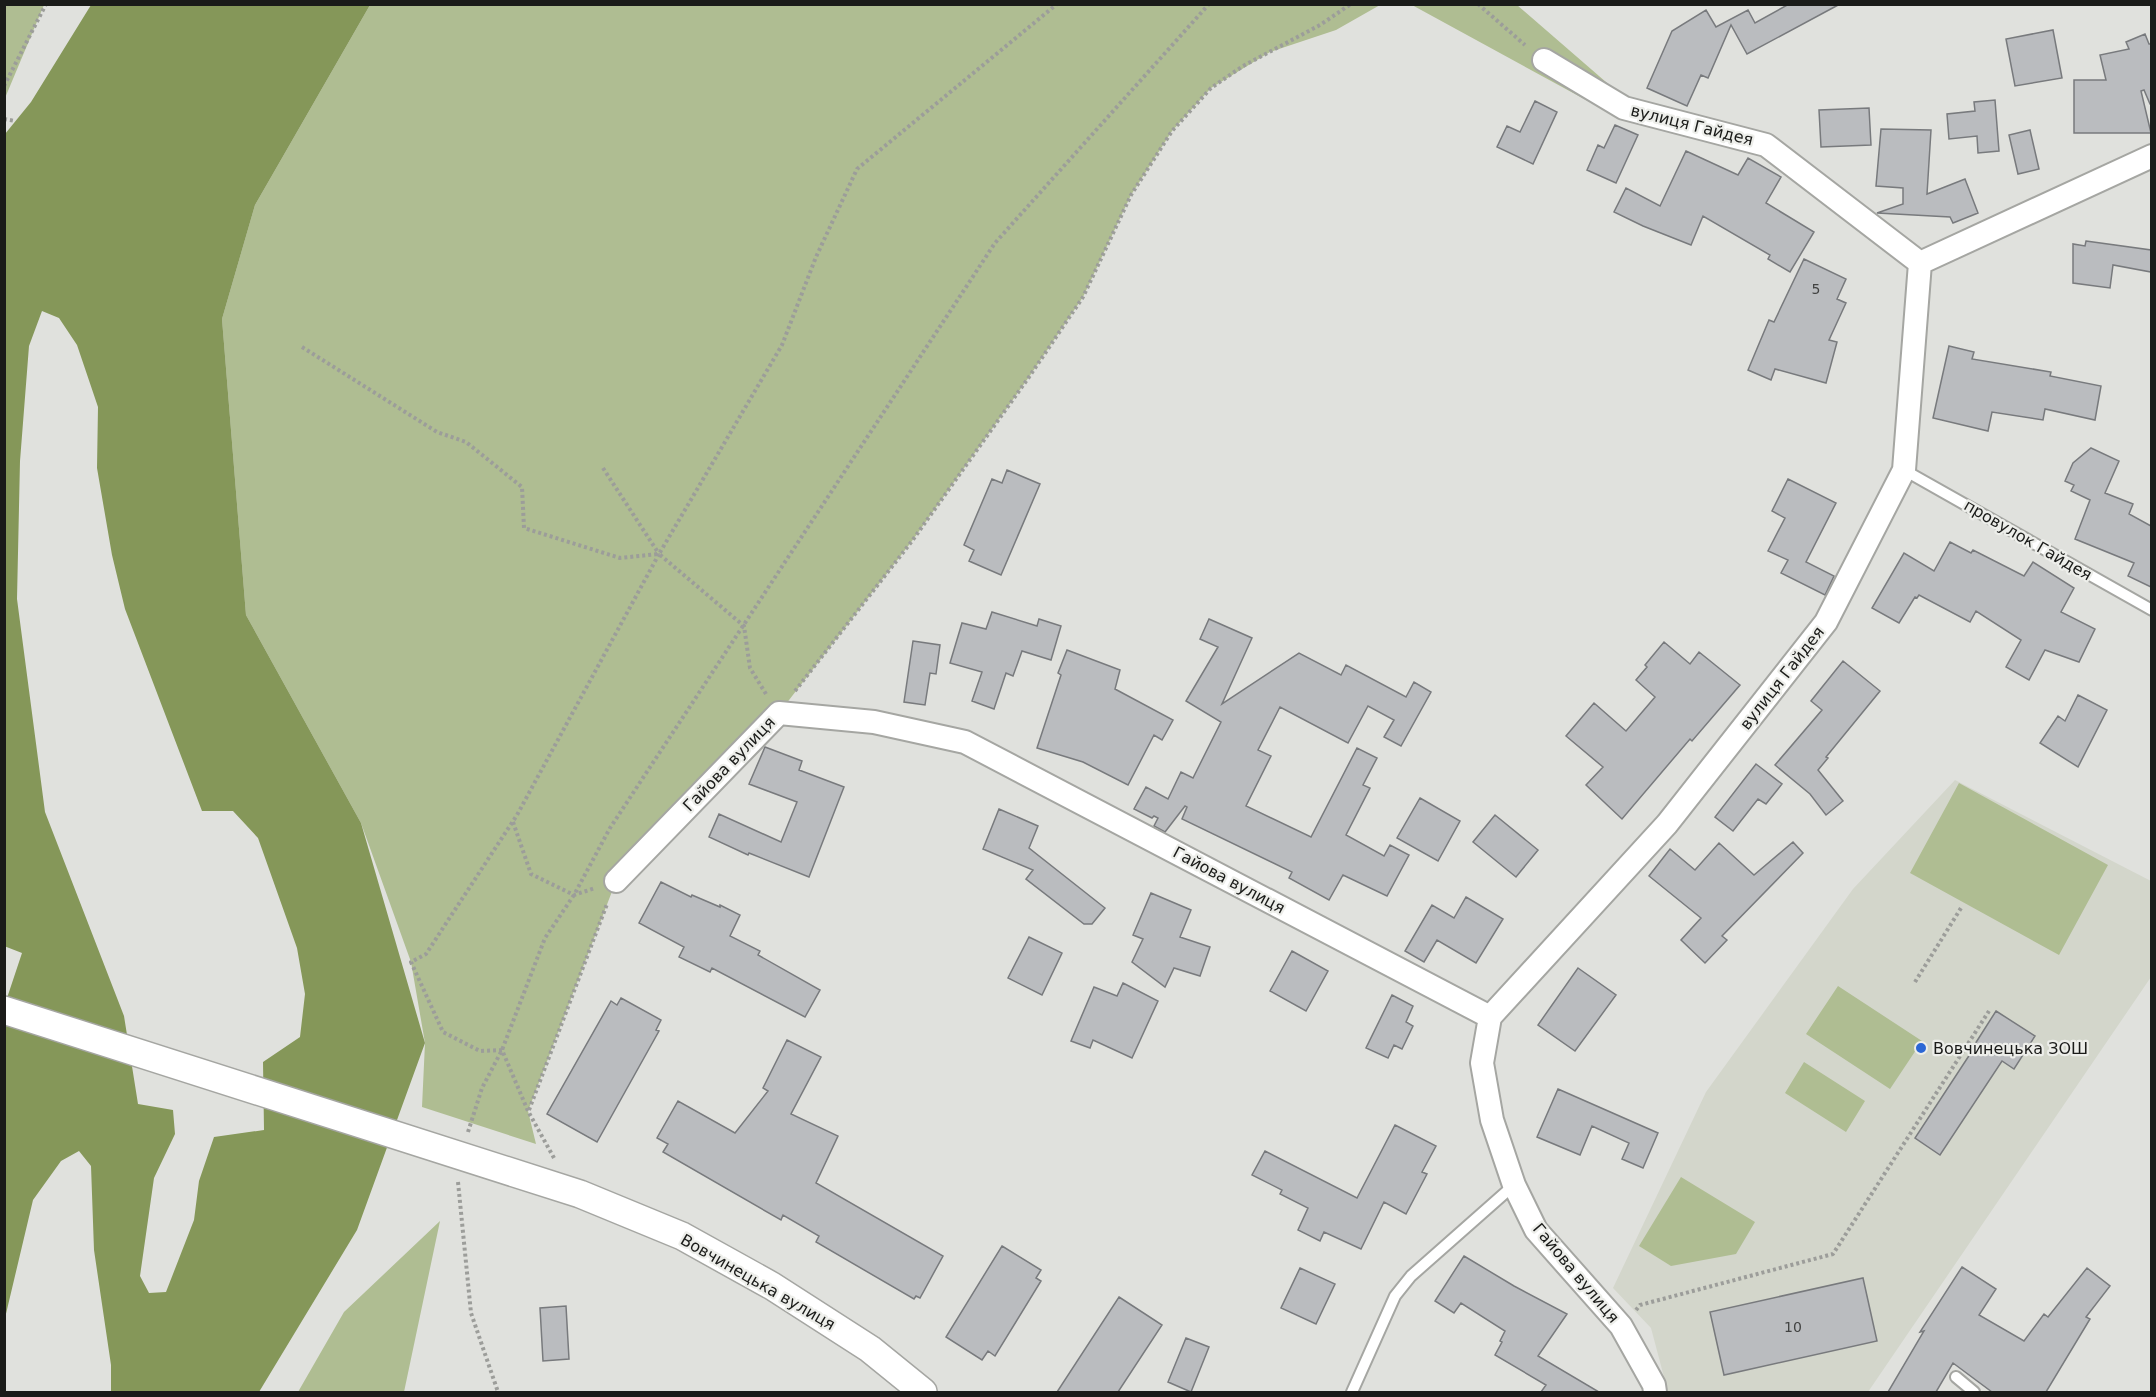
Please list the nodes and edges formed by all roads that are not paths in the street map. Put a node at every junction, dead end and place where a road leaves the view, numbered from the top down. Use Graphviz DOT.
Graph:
graph roads {
  1 [pos="1544,60"];
  2 [pos="2151,156"];
  3 [pos="1920,263"];
  4 [pos="1904,470"];
  5 [pos="2151,610"];
  6 [pos="616,881"];
  7 [pos="4,1010"];
  8 [pos="1490,1017"];
  9 [pos="1515,1185"];
  10 [pos="1956,1377"];
  11 [pos="923,1392"];
  12 [pos="1352,1392"];
  13 [pos="1655,1392"];
  14 [pos="1974,1392"];
  1 -- 3 [label="street, вулиця Гайдея"];
  2 -- 3 [label="street"];
  3 -- 4 [label="street, вулиця Гайдея"];
  4 -- 5 [label="lane, провулок Гайдея"];
  4 -- 8 [label="street, вулиця Гайдея"];
  6 -- 8 [label="street, Гайова вулиця"];
  7 -- 11 [label="street, Вовчинецька вулиця"];
  8 -- 9 [label="street, Гайова вулиця"];
  9 -- 12 [label="lane"];
  9 -- 13 [label="street, Гайова вулиця"];
  10 -- 14 [label="lane"];
}
